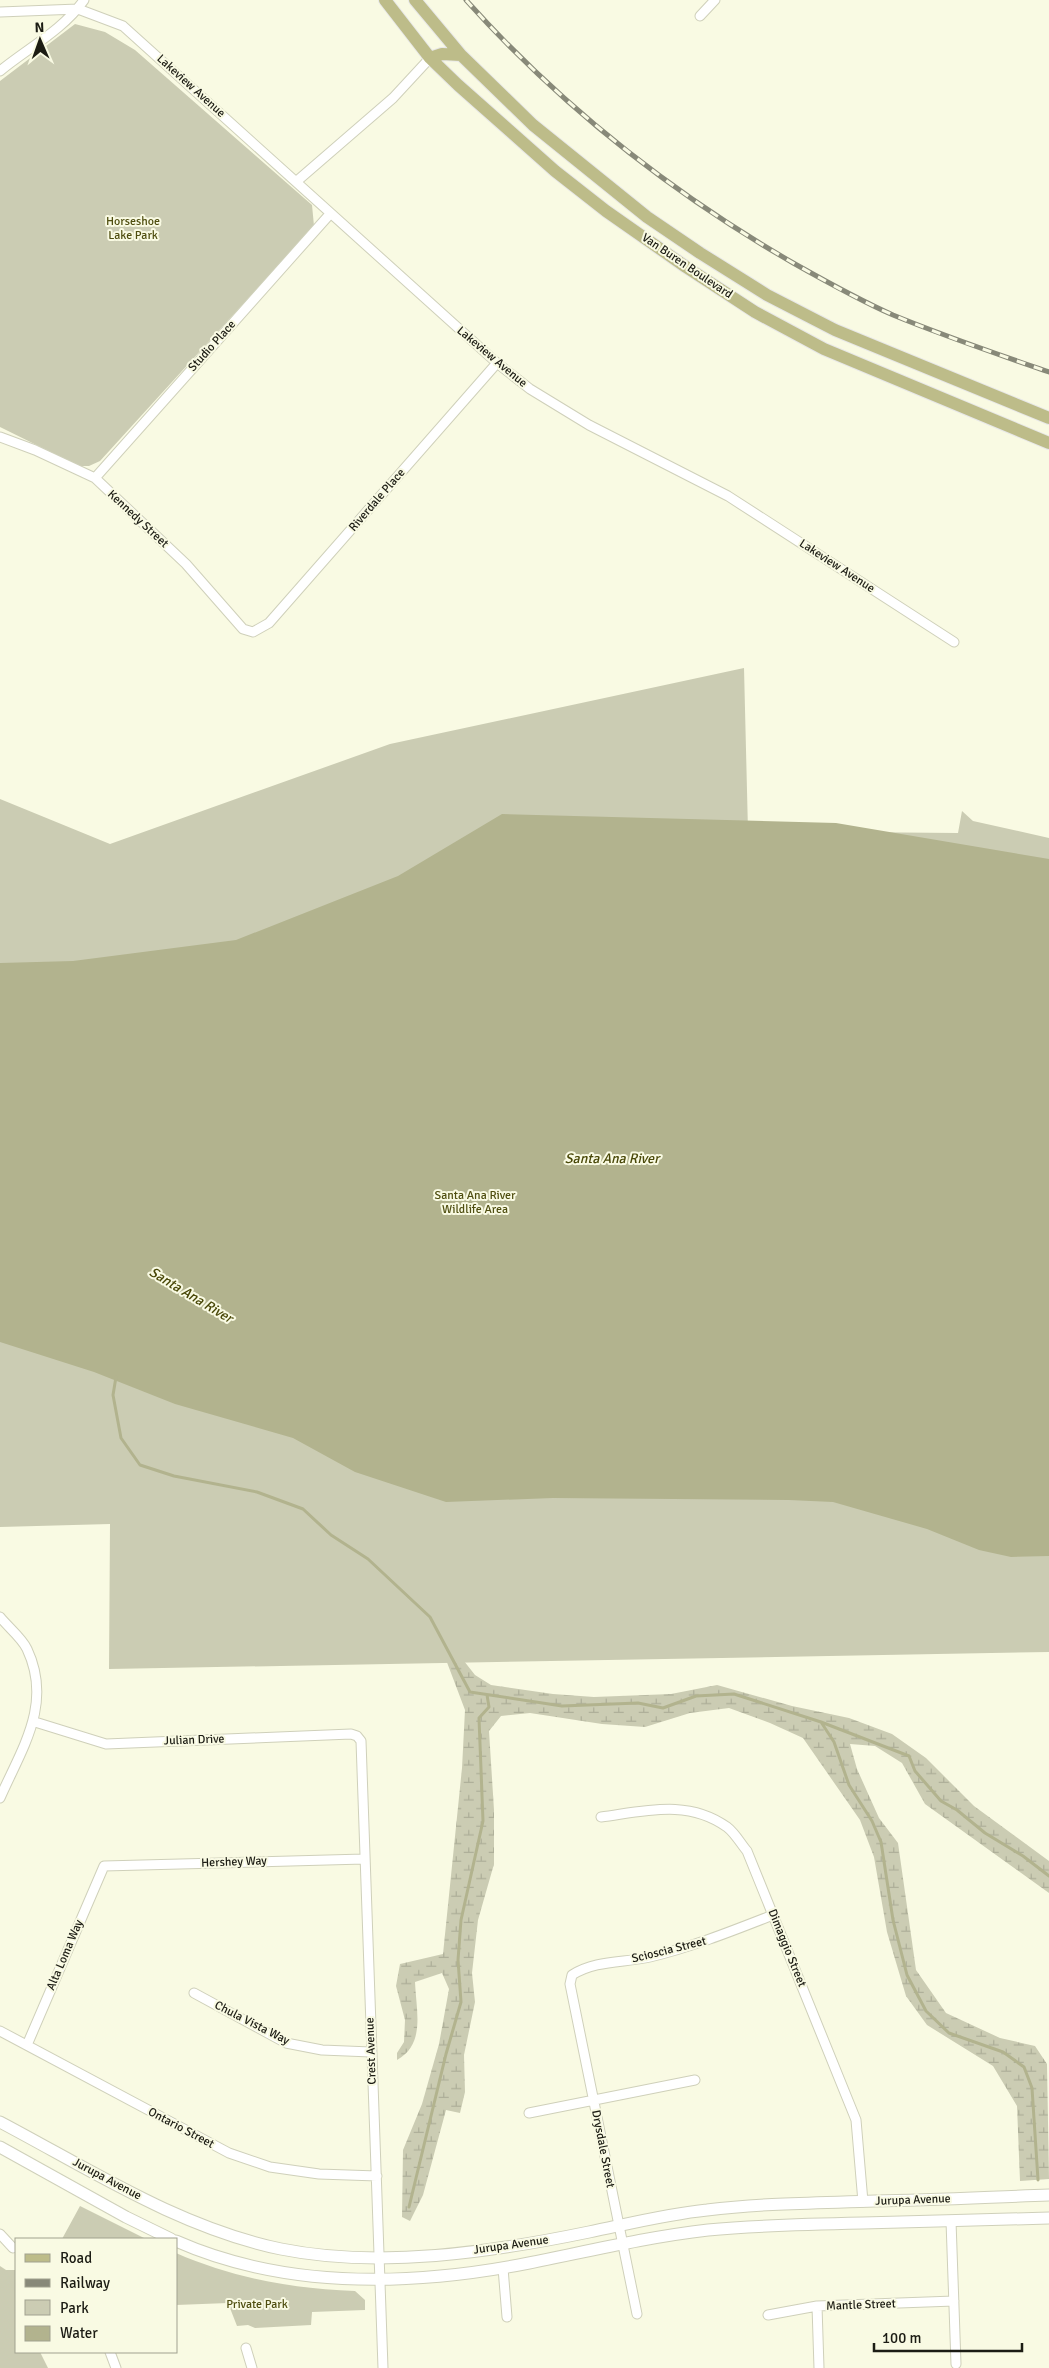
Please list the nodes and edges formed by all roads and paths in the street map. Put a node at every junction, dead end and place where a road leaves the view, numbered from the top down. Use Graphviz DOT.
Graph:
graph roads {
  1 [pos="84,0"];
  2 [pos="385,0"];
  3 [pos="415,0"];
  4 [pos="715,0"];
  5 [pos="78,9"];
  6 [pos="0,12"];
  7 [pos="700,16"];
  8 [pos="461,55"];
  9 [pos="430,58"];
  10 [pos="0,71"];
  11 [pos="297,181"];
  12 [pos="330,214"];
  13 [pos="497,363"];
  14 [pos="1049,418"];
  15 [pos="0,437"];
  16 [pos="1049,443"];
  17 [pos="95,478"];
  18 [pos="253,632"];
  19 [pos="954,642"];
  20 [pos="0,1617"];
  21 [pos="34,1722"];
  22 [pos="357,1736"];
  23 [pos="0,1798"];
  24 [pos="601,1817"];
  25 [pos="364,1859"];
  26 [pos="104,1866"];
  27 [pos="773,1915"];
  28 [pos="570,1984"];
  29 [pos="194,1994"];
  30 [pos="0,2031"];
  31 [pos="27,2045"];
  32 [pos="371,2052"];
  33 [pos="695,2080"];
  34 [pos="594,2101"];
  35 [pos="529,2113"];
  36 [pos="0,2122"];
  37 [pos="0,2146"];
  38 [pos="377,2176"];
  39 [pos="1049,2195"];
  40 [pos="863,2202"];
  41 [pos="1049,2218"];
  42 [pos="951,2221"];
  43 [pos="619,2226"];
  44 [pos="0,2234"];
  45 [pos="169,2238"];
  46 [pos="178,2243"];
  47 [pos="622,2244"];
  48 [pos="13,2248"];
  49 [pos="378,2257"];
  50 [pos="503,2268"];
  51 [pos="380,2280"];
  52 [pos="954,2301"];
  53 [pos="817,2306"];
  54 [pos="637,2314"];
  55 [pos="768,2315"];
  56 [pos="507,2317"];
  57 [pos="246,2348"];
  58 [pos="110,2353"];
  59 [pos="956,2364"];
  60 [pos="116,2368"];
  61 [pos="252,2368"];
  62 [pos="383,2368"];
  63 [pos="819,2368"];
  1 -- 5 [label="street"];
  2 -- 9 [label="main road, Van Buren Boulevard"];
  3 -- 8 [label="main road, Van Buren Boulevard"];
  4 -- 7 [label="street"];
  5 -- 6 [label="street"];
  5 -- 10 [label="street"];
  5 -- 11 [label="street, Lakeview Avenue"];
  8 -- 9 [label="main road"];
  8 -- 14 [label="main road, Van Buren Boulevard"];
  9 -- 11 [label="street"];
  9 -- 16 [label="main road, Van Buren Boulevard"];
  11 -- 12 [label="street, Lakeview Avenue"];
  12 -- 13 [label="street, Lakeview Avenue"];
  12 -- 17 [label="street, Studio Place"];
  13 -- 18 [label="street, Riverdale Place"];
  13 -- 19 [label="street, Lakeview Avenue"];
  15 -- 17 [label="street, Kennedy Street"];
  17 -- 18 [label="street, Kennedy Street"];
  20 -- 21 [label="street"];
  21 -- 22 [label="street, Julian Drive"];
  21 -- 23 [label="street"];
  22 -- 25 [label="street, Crest Avenue"];
  24 -- 27 [label="street, Dimaggio Street"];
  25 -- 26 [label="street, Hershey Way"];
  25 -- 32 [label="street, Crest Avenue"];
  26 -- 31 [label="street, Alta Loma Way"];
  27 -- 28 [label="street, Scioscia Street"];
  27 -- 40 [label="street, Dimaggio Street"];
  28 -- 34 [label="street, Drysdale Street"];
  29 -- 32 [label="street, Chula Vista Way"];
  30 -- 31 [label="street, Ontario Street"];
  31 -- 38 [label="street, Ontario Street"];
  32 -- 38 [label="street, Crest Avenue"];
  33 -- 34 [label="street"];
  34 -- 35 [label="street"];
  34 -- 43 [label="street, Drysdale Street"];
  36 -- 49 [label="main road, Jurupa Avenue"];
  37 -- 45 [label="main road, Jurupa Avenue"];
  38 -- 49 [label="street, Crest Avenue"];
  39 -- 40 [label="main road, Jurupa Avenue"];
  40 -- 43 [label="main road, Jurupa Avenue"];
  41 -- 42 [label="main road, Jurupa Avenue"];
  42 -- 47 [label="main road, Jurupa Avenue"];
  42 -- 52 [label="street"];
  43 -- 47 [label="street, Drysdale Street"];
  43 -- 49 [label="main road, Jurupa Avenue"];
  44 -- 48 [label="street"];
  46 -- 51 [label="main road, Jurupa Avenue"];
  47 -- 50 [label="main road, Jurupa Avenue"];
  47 -- 54 [label="street, Drysdale Street"];
  49 -- 51 [label="street, Crest Avenue"];
  50 -- 51 [label="main road, Jurupa Avenue"];
  50 -- 56 [label="street"];
  51 -- 62 [label="street, Crest Avenue"];
  52 -- 53 [label="street, Mantle Street"];
  52 -- 59 [label="street"];
  53 -- 55 [label="street, Mantle Street"];
  53 -- 63 [label="street"];
  57 -- 61 [label="street"];
  58 -- 60 [label="street"];
}
